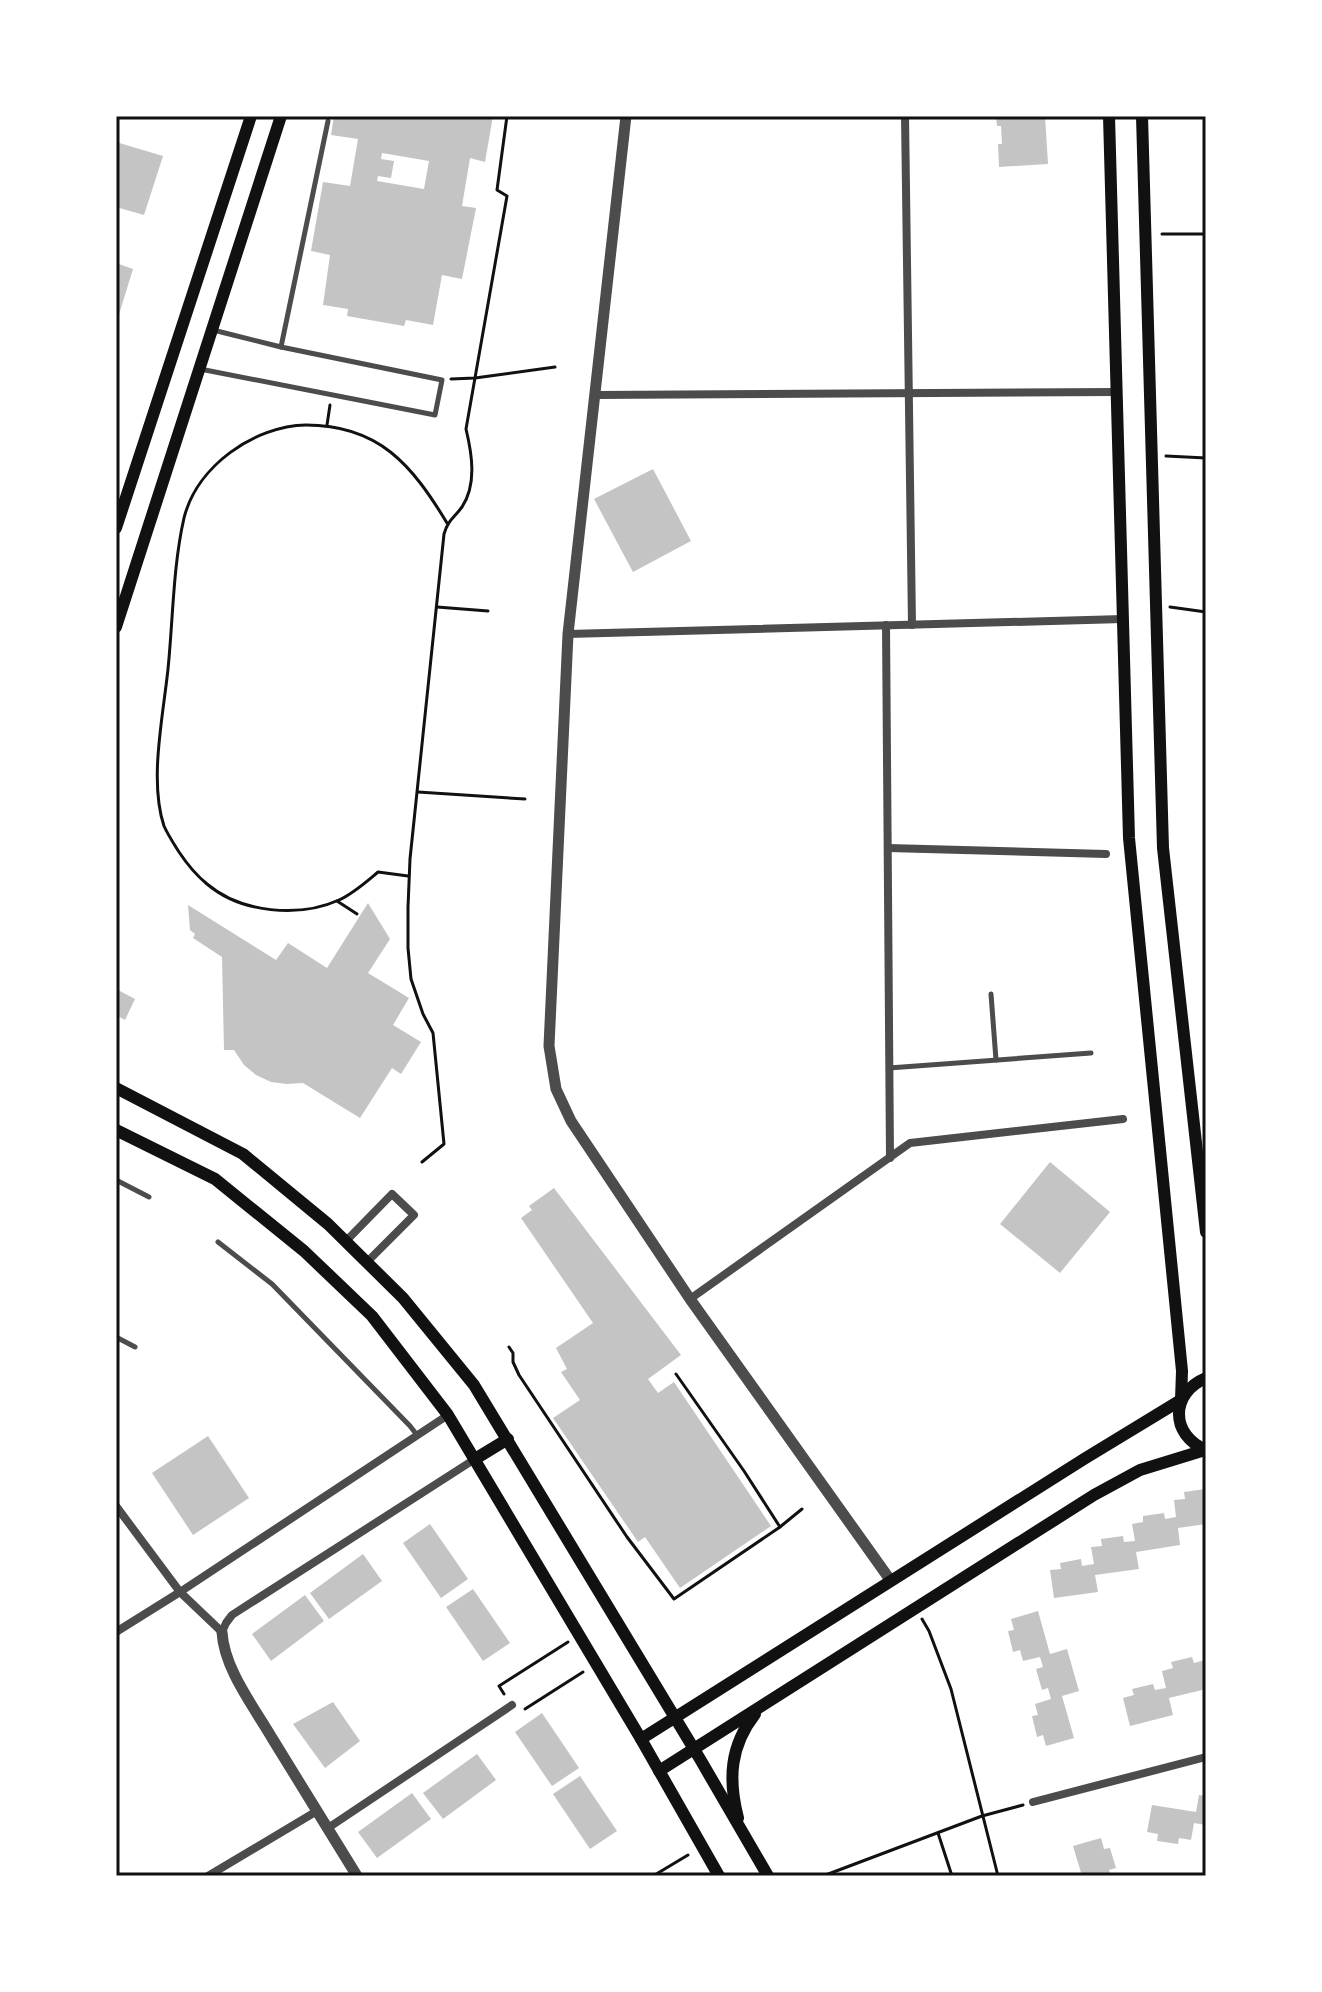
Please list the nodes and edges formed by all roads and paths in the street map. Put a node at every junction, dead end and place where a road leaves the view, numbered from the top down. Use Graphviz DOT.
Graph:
graph roads {
  1 [pos="251,116"];
  2 [pos="281,116"];
  3 [pos="507,116"];
  4 [pos="626,116"];
  5 [pos="905,116"];
  6 [pos="1109,116"];
  7 [pos="1142,116"];
  8 [pos="328,121"];
  9 [pos="1146,234"];
  10 [pos="1206,234"];
  11 [pos="212,330"];
  12 [pos="281,347"];
  13 [pos="555,367"];
  14 [pos="199,369"];
  15 [pos="475,378"];
  16 [pos="442,380"];
  17 [pos="1116,392"];
  18 [pos="909,393"];
  19 [pos="332,395"];
  20 [pos="595,395"];
  21 [pos="327,425"];
  22 [pos="1152,455"];
  23 [pos="1206,458"];
  24 [pos="447,523"];
  25 [pos="116,528"];
  26 [pos="1156,605"];
  27 [pos="437,607"];
  28 [pos="488,611"];
  29 [pos="1206,612"];
  30 [pos="1123,619"];
  31 [pos="886,625"];
  32 [pos="912,625"];
  33 [pos="116,627"];
  34 [pos="568,634"];
  35 [pos="418,792"];
  36 [pos="525,799"];
  37 [pos="888,848"];
  38 [pos="1106,854"];
  39 [pos="409,877"];
  40 [pos="337,901"];
  41 [pos="357,914"];
  42 [pos="991,994"];
  43 [pos="1091,1053"];
  44 [pos="996,1060"];
  45 [pos="889,1068"];
  46 [pos="116,1088"];
  47 [pos="1123,1119"];
  48 [pos="116,1130"];
  49 [pos="890,1158"];
  50 [pos="422,1162"];
  51 [pos="116,1180"];
  52 [pos="149,1197"];
  53 [pos="1206,1232"];
  54 [pos="346,1241"];
  55 [pos="218,1242"];
  56 [pos="367,1262"];
  57 [pos="690,1299"];
  58 [pos="116,1337"];
  59 [pos="135,1347"];
  60 [pos="509,1347"];
  61 [pos="676,1374"];
  62 [pos="1206,1378"];
  63 [pos="1181,1400"];
  64 [pos="448,1415"];
  65 [pos="417,1435"];
  66 [pos="508,1439"];
  67 [pos="1206,1450"];
  68 [pos="475,1459"];
  69 [pos="116,1506"];
  70 [pos="802,1509"];
  71 [pos="780,1527"];
  72 [pos="891,1581"];
  73 [pos="180,1592"];
  74 [pos="915,1609"];
  75 [pos="116,1632"];
  76 [pos="222,1632"];
  77 [pos="579,1635"];
  78 [pos="596,1664"];
  79 [pos="512,1705"];
  80 [pos="762,1705"];
  81 [pos="675,1718"];
  82 [pos="641,1739"];
  83 [pos="694,1748"];
  84 [pos="1206,1757"];
  85 [pos="659,1771"];
  86 [pos="1033,1802"];
  87 [pos="317,1811"];
  88 [pos="982,1816"];
  89 [pos="328,1828"];
  90 [pos="742,1831"];
  91 [pos="938,1833"];
  92 [pos="702,1847"];
  93 [pos="208,1876"];
  94 [pos="357,1876"];
  95 [pos="653,1876"];
  96 [pos="719,1876"];
  97 [pos="768,1876"];
  98 [pos="823,1876"];
  99 [pos="952,1876"];
  100 [pos="998,1876"];
  1 -- 25 [label="main road"];
  2 -- 11 [label="main road"];
  3 -- 15 [label="path"];
  4 -- 20 [label="street"];
  5 -- 18 [label="street"];
  6 -- 17 [label="main road"];
  7 -- 9 [label="main road"];
  8 -- 12 [label="lane"];
  9 -- 10 [label="path"];
  9 -- 22 [label="main road"];
  11 -- 12 [label="lane"];
  11 -- 14 [label="main road"];
  12 -- 16 [label="lane"];
  13 -- 15 [label="path"];
  14 -- 19 [label="lane"];
  14 -- 33 [label="main road"];
  15 -- 16 [label="path"];
  15 -- 24 [label="path"];
  16 -- 19 [label="lane"];
  17 -- 18 [label="street"];
  17 -- 30 [label="main road"];
  18 -- 20 [label="street"];
  18 -- 32 [label="street"];
  19 -- 21 [label="path"];
  20 -- 34 [label="street"];
  21 -- 24 [label="path"];
  21 -- 40 [label="path"];
  22 -- 23 [label="path"];
  22 -- 26 [label="main road"];
  24 -- 27 [label="path"];
  26 -- 29 [label="path"];
  26 -- 53 [label="main road"];
  27 -- 28 [label="path"];
  27 -- 35 [label="path"];
  30 -- 32 [label="street"];
  30 -- 63 [label="main road"];
  31 -- 32 [label="street"];
  31 -- 34 [label="street"];
  31 -- 37 [label="street"];
  34 -- 57 [label="street"];
  35 -- 36 [label="path"];
  35 -- 39 [label="path"];
  37 -- 38 [label="street"];
  37 -- 45 [label="street"];
  39 -- 40 [label="path"];
  39 -- 50 [label="path"];
  40 -- 41 [label="path"];
  42 -- 44 [label="lane"];
  43 -- 44 [label="lane"];
  44 -- 45 [label="lane"];
  45 -- 49 [label="street"];
  46 -- 54 [label="main road"];
  47 -- 49 [label="street"];
  48 -- 64 [label="main road"];
  49 -- 57 [label="street"];
  51 -- 52 [label="lane"];
  54 -- 56 [label="main road"];
  54 -- 56 [label="street"];
  55 -- 65 [label="lane"];
  56 -- 66 [label="main road"];
  57 -- 72 [label="street"];
  58 -- 59 [label="lane"];
  60 -- 71 [label="path"];
  61 -- 71 [label="path"];
  62 -- 63 [label="main road"];
  63 -- 67 [label="main road"];
  63 -- 72 [label="main road"];
  64 -- 65 [label="street"];
  64 -- 68 [label="main road"];
  65 -- 73 [label="street"];
  66 -- 68 [label="main road"];
  66 -- 81 [label="main road"];
  67 -- 74 [label="main road"];
  68 -- 76 [label="street"];
  68 -- 77 [label="main road"];
  69 -- 73 [label="street"];
  70 -- 71 [label="path"];
  72 -- 81 [label="main road"];
  73 -- 75 [label="street"];
  73 -- 76 [label="street"];
  74 -- 80 [label="main road"];
  74 -- 88 [label="path"];
  76 -- 87 [label="street"];
  77 -- 78 [label="main road"];
  77 -- 79 [label="path"];
  78 -- 79 [label="path"];
  78 -- 82 [label="main road"];
  79 -- 89 [label="street"];
  80 -- 83 [label="main road"];
  80 -- 90 [label="main road"];
  81 -- 82 [label="main road"];
  81 -- 83 [label="main road"];
  82 -- 85 [label="main road"];
  83 -- 85 [label="main road"];
  83 -- 90 [label="main road"];
  84 -- 86 [label="street"];
  85 -- 92 [label="main road"];
  86 -- 88 [label="path"];
  87 -- 89 [label="street"];
  87 -- 93 [label="street"];
  88 -- 91 [label="path"];
  88 -- 100 [label="path"];
  89 -- 94 [label="street"];
  90 -- 97 [label="main road"];
  91 -- 98 [label="path"];
  91 -- 99 [label="path"];
  92 -- 95 [label="path"];
  92 -- 96 [label="main road"];
}
